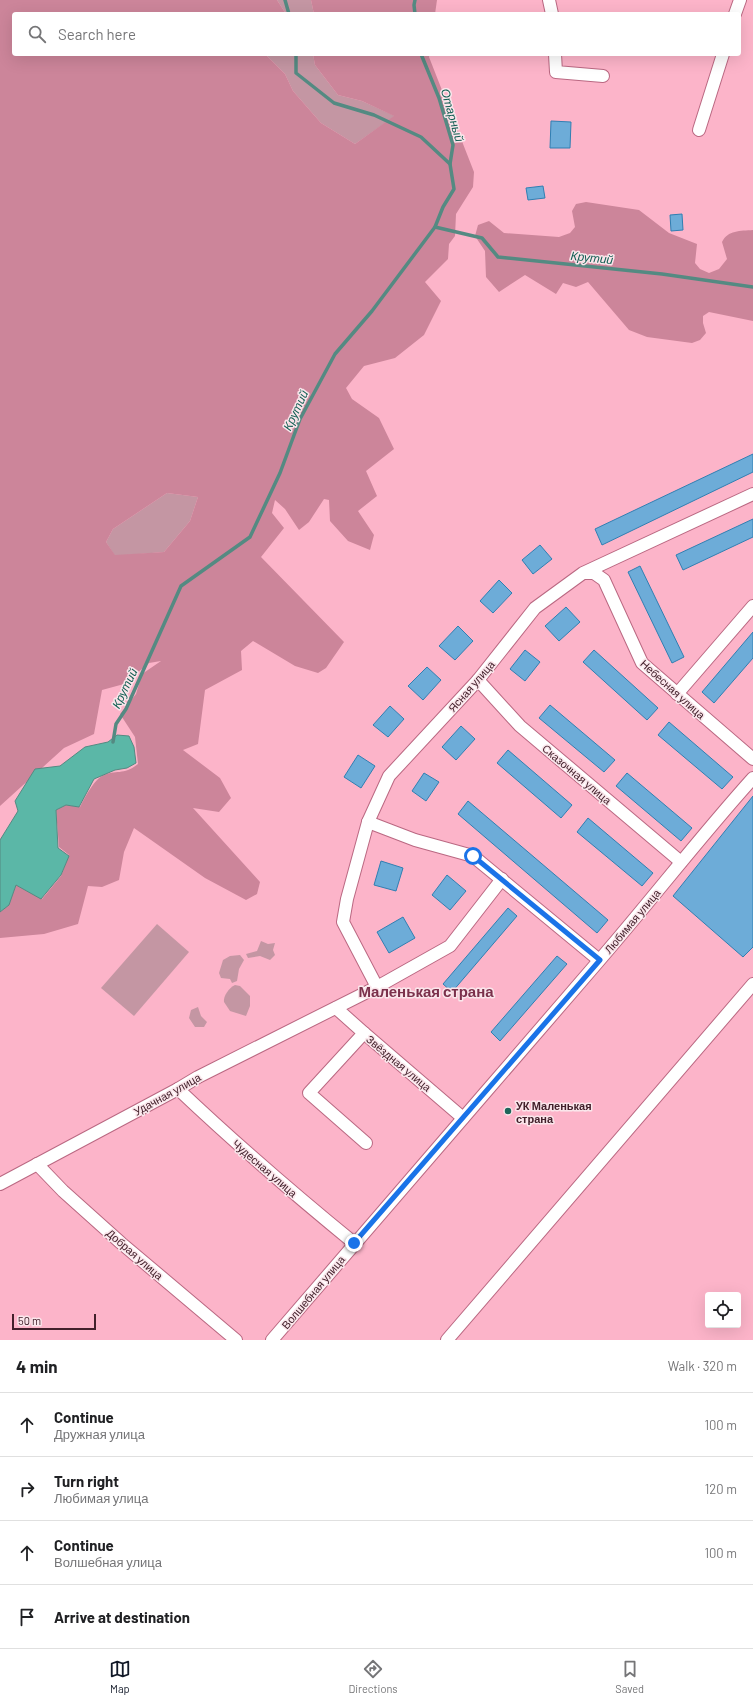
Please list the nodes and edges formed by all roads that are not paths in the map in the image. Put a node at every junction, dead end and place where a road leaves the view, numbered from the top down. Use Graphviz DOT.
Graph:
graph roads {
  1 [pos="549,0"];
  2 [pos="740,0"];
  3 [pos="552,12"];
  4 [pos="736,12"];
  5 [pos="556,56"];
  6 [pos="722,56"];
  7 [pos="603,76"];
  8 [pos="699,130"];
  9 [pos="753,494"];
  10 [pos="583,573"];
  11 [pos="753,606"];
  12 [pos="478,680"];
  13 [pos="677,694"];
  14 [pos="753,759"];
  15 [pos="753,778"];
  16 [pos="368,822"];
  17 [pos="681,862"];
  18 [pos="502,879"];
  19 [pos="600,960"];
  20 [pos="753,984"];
  21 [pos="377,986"];
  22 [pos="336,1008"];
  23 [pos="364,1033"];
  24 [pos="178,1089"];
  25 [pos="463,1118"];
  26 [pos="366,1143"];
  27 [pos="37,1164"];
  28 [pos="0,1184"];
  29 [pos="354,1243"];
  30 [pos="236,1340"];
  31 [pos="272,1340"];
  32 [pos="447,1340"];
  1 -- 3 [label="street"];
  2 -- 4 [label="street"];
  5 -- 7 [label="street"];
  6 -- 8 [label="street"];
  9 -- 10 [label="street, Ясная улица"];
  10 -- 12 [label="street, Ясная улица"];
  10 -- 13 [label="street, Небесная улица"];
  11 -- 13 [label="street"];
  12 -- 16 [label="street, Ясная улица"];
  12 -- 17 [label="street, Сказочная улица"];
  13 -- 14 [label="street, Небесная улица"];
  15 -- 17 [label="street, Любимая улица"];
  16 -- 18 [label="street"];
  16 -- 21 [label="street, Ясная улица"];
  17 -- 19 [label="street, Любимая улица"];
  18 -- 19 [label="street"];
  18 -- 21 [label="street, Удачная улица"];
  19 -- 25 [label="street, Любимая улица"];
  20 -- 32 [label="street"];
  21 -- 22 [label="street, Удачная улица"];
  22 -- 23 [label="street, Звёздная улица"];
  22 -- 24 [label="street, Удачная улица"];
  23 -- 25 [label="street, Звёздная улица"];
  23 -- 26 [label="street"];
  24 -- 27 [label="street, Удачная улица"];
  24 -- 29 [label="street, Чудесная улица"];
  25 -- 29 [label="street, Волшебная улица"];
  27 -- 28 [label="street, Удачная улица"];
  27 -- 30 [label="street, Добрая улица"];
  29 -- 31 [label="street, Волшебная улица"];
}
